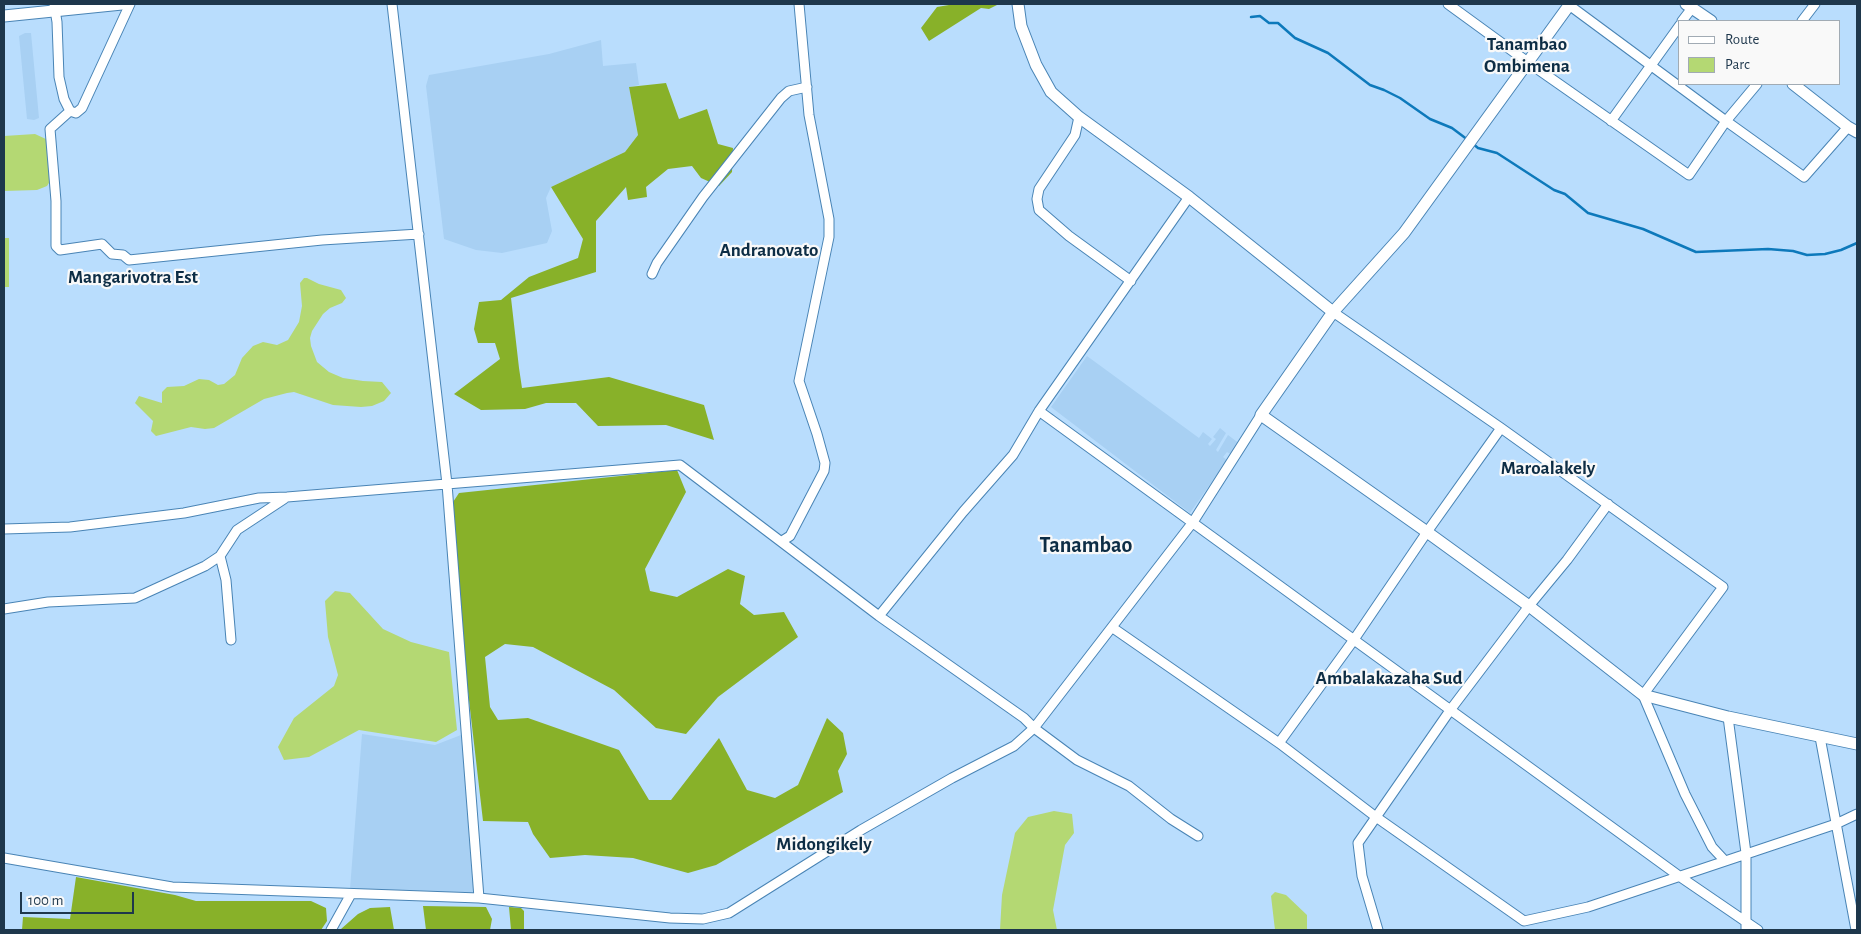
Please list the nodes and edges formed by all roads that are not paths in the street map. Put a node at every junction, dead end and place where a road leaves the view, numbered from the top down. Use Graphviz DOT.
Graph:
graph roads {
  1 [pos="122,4"];
  2 [pos="130,4"];
  3 [pos="392,4"];
  4 [pos="799,4"];
  5 [pos="1018,4"];
  6 [pos="1448,4"];
  7 [pos="1570,4"];
  8 [pos="1815,4"];
  9 [pos="1689,6"];
  10 [pos="54,7"];
  11 [pos="4,16"];
  12 [pos="1682,20"];
  13 [pos="1709,20"];
  14 [pos="1803,20"];
  15 [pos="1678,28"];
  16 [pos="1528,63"];
  17 [pos="1651,65"];
  18 [pos="1678,85"];
  19 [pos="1678,85"];
  20 [pos="1756,85"];
  21 [pos="1794,85"];
  22 [pos="807,87"];
  23 [pos="70,111"];
  24 [pos="1079,117"];
  25 [pos="1726,120"];
  26 [pos="1611,121"];
  27 [pos="1852,129"];
  28 [pos="1189,197"];
  29 [pos="419,234"];
  30 [pos="652,274"];
  31 [pos="1130,280"];
  32 [pos="1333,312"];
  33 [pos="1039,412"];
  34 [pos="1261,415"];
  35 [pos="1501,428"];
  36 [pos="447,484"];
  37 [pos="286,497"];
  38 [pos="1608,504"];
  39 [pos="1193,522"];
  40 [pos="4,529"];
  41 [pos="1427,532"];
  42 [pos="782,541"];
  43 [pos="220,556"];
  44 [pos="1529,606"];
  45 [pos="4,609"];
  46 [pos="880,616"];
  47 [pos="1113,628"];
  48 [pos="232,640"];
  49 [pos="1353,641"];
  50 [pos="1643,696"];
  51 [pos="1451,710"];
  52 [pos="1728,717"];
  53 [pos="1034,728"];
  54 [pos="1820,737"];
  55 [pos="1279,742"];
  56 [pos="1857,744"];
  57 [pos="1857,814"];
  58 [pos="1376,817"];
  59 [pos="1836,824"];
  60 [pos="1198,836"];
  61 [pos="1746,853"];
  62 [pos="4,858"];
  63 [pos="1725,861"];
  64 [pos="1679,876"];
  65 [pos="352,894"];
  66 [pos="479,898"];
  67 [pos="1747,927"];
  68 [pos="331,930"];
  69 [pos="1378,930"];
  70 [pos="1758,930"];
  71 [pos="1856,930"];
  1 -- 10 [label="street"];
  2 -- 23 [label="street"];
  3 -- 29 [label="street"];
  4 -- 22 [label="street"];
  5 -- 24 [label="street"];
  6 -- 16 [label="street"];
  7 -- 16 [label="street"];
  7 -- 17 [label="street"];
  8 -- 14 [label="street"];
  9 -- 12 [label="street"];
  9 -- 13 [label="street"];
  10 -- 11 [label="street"];
  10 -- 23 [label="street"];
  15 -- 17 [label="street"];
  16 -- 26 [label="street"];
  16 -- 32 [label="street"];
  17 -- 19 [label="street"];
  17 -- 26 [label="street"];
  18 -- 25 [label="street"];
  20 -- 25 [label="street"];
  21 -- 27 [label="street"];
  22 -- 30 [label="street"];
  22 -- 42 [label="street"];
  23 -- 29 [label="street"];
  24 -- 28 [label="street"];
  24 -- 31 [label="street"];
  25 -- 26 [label="street"];
  25 -- 27 [label="street"];
  28 -- 31 [label="street"];
  28 -- 32 [label="street"];
  29 -- 36 [label="street"];
  31 -- 33 [label="street"];
  32 -- 34 [label="street"];
  32 -- 35 [label="street"];
  33 -- 39 [label="street"];
  33 -- 46 [label="street"];
  34 -- 39 [label="street"];
  34 -- 41 [label="street"];
  35 -- 38 [label="street"];
  35 -- 41 [label="street"];
  36 -- 37 [label="street"];
  36 -- 42 [label="street"];
  36 -- 66 [label="street"];
  37 -- 40 [label="street"];
  37 -- 43 [label="street"];
  38 -- 44 [label="street"];
  38 -- 50 [label="street"];
  39 -- 47 [label="street"];
  39 -- 49 [label="street"];
  41 -- 44 [label="street"];
  41 -- 49 [label="street"];
  42 -- 46 [label="street"];
  43 -- 45 [label="street"];
  43 -- 48 [label="street"];
  44 -- 50 [label="street"];
  44 -- 51 [label="street"];
  46 -- 53 [label="street"];
  47 -- 53 [label="street"];
  47 -- 55 [label="street"];
  49 -- 51 [label="street"];
  49 -- 55 [label="street"];
  50 -- 52 [label="street"];
  50 -- 63 [label="street"];
  51 -- 58 [label="street"];
  51 -- 64 [label="street"];
  52 -- 54 [label="street"];
  52 -- 61 [label="street"];
  53 -- 60 [label="street"];
  53 -- 66 [label="street"];
  54 -- 56 [label="street"];
  54 -- 59 [label="street"];
  55 -- 58 [label="street"];
  57 -- 59 [label="street"];
  58 -- 64 [label="street"];
  58 -- 69 [label="street"];
  59 -- 61 [label="street"];
  59 -- 71 [label="street"];
  61 -- 63 [label="street"];
  61 -- 67 [label="street"];
  62 -- 65 [label="street"];
  63 -- 64 [label="street"];
  64 -- 67 [label="street"];
  65 -- 66 [label="street"];
  65 -- 68 [label="street"];
  67 -- 70 [label="street"];
}
